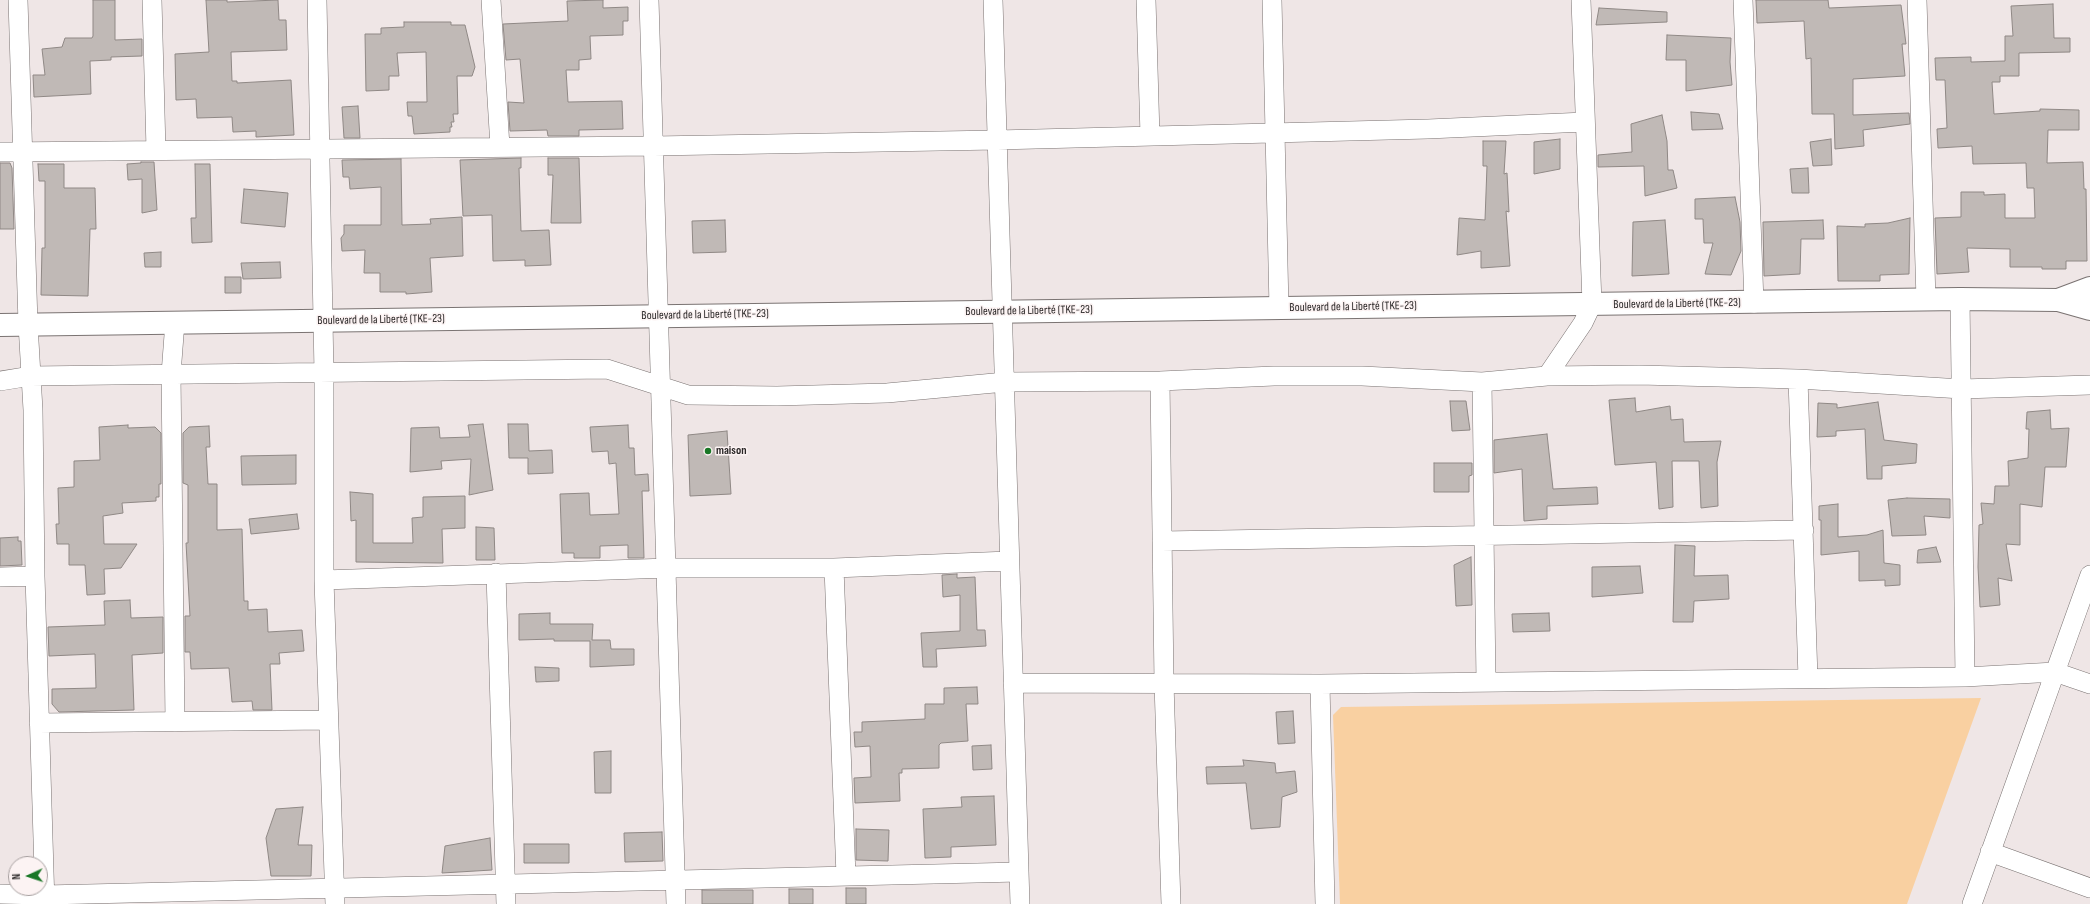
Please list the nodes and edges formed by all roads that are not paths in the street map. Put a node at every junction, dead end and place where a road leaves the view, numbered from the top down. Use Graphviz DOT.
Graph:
graph roads {
  1 [pos="18,0"];
  2 [pos="152,0"];
  3 [pos="317,0"];
  4 [pos="491,0"];
  5 [pos="649,0"];
  6 [pos="993,0"];
  7 [pos="1146,0"];
  8 [pos="1272,0"];
  9 [pos="1581,0"];
  10 [pos="1744,0"];
  11 [pos="1917,0"];
  12 [pos="1585,122"];
  13 [pos="1275,132"];
  14 [pos="1150,136"];
  15 [pos="997,140"];
  16 [pos="654,146"];
  17 [pos="500,147"];
  18 [pos="320,148"];
  19 [pos="156,150"];
  20 [pos="0,152"];
  21 [pos="24,152"];
  22 [pos="2090,288"];
  23 [pos="1960,299"];
  24 [pos="1926,300"];
  25 [pos="2058,300"];
  26 [pos="1754,303"];
  27 [pos="1592,304"];
  28 [pos="1279,308"];
  29 [pos="2090,309"];
  30 [pos="1003,312"];
  31 [pos="659,316"];
  32 [pos="322,320"];
  33 [pos="175,322"];
  34 [pos="0,324"];
  35 [pos="28,324"];
  36 [pos="324,373"];
  37 [pos="171,374"];
  38 [pos="31,376"];
  39 [pos="1547,376"];
  40 [pos="1798,379"];
  41 [pos="0,381"];
  42 [pos="1160,381"];
  43 [pos="1005,382"];
  44 [pos="1482,382"];
  45 [pos="2090,385"];
  46 [pos="661,386"];
  47 [pos="1962,389"];
  48 [pos="1804,530"];
  49 [pos="1485,534"];
  50 [pos="1162,541"];
  51 [pos="1010,561"];
  52 [pos="668,568"];
  53 [pos="834,568"];
  54 [pos="496,573"];
  55 [pos="2090,575"];
  56 [pos="35,576"];
  57 [pos="0,577"];
  58 [pos="324,580"];
  59 [pos="2055,672"];
  60 [pos="1965,677"];
  61 [pos="1808,678"];
  62 [pos="1486,682"];
  63 [pos="1013,683"];
  64 [pos="1164,683"];
  65 [pos="1320,684"];
  66 [pos="2090,684"];
  67 [pos="328,720"];
  68 [pos="175,722"];
  69 [pos="39,723"];
  70 [pos="1990,852"];
  71 [pos="1019,872"];
  72 [pos="846,876"];
  73 [pos="676,880"];
  74 [pos="506,884"];
  75 [pos="2090,888"];
  76 [pos="0,894"];
  77 [pos="335,896"];
  78 [pos="45,899"];
  79 [pos="506,904"];
  80 [pos="676,904"];
  81 [pos="1020,904"];
  82 [pos="1171,904"];
  83 [pos="1325,904"];
  84 [pos="1972,904"];
  1 -- 21 [label="street"];
  2 -- 19 [label="street"];
  3 -- 18 [label="street"];
  4 -- 17 [label="street"];
  5 -- 16 [label="street"];
  6 -- 15 [label="street"];
  7 -- 14 [label="street"];
  8 -- 13 [label="street"];
  9 -- 12 [label="street"];
  10 -- 26 [label="street"];
  11 -- 24 [label="street"];
  12 -- 13 [label="street"];
  12 -- 27 [label="street"];
  13 -- 14 [label="street"];
  13 -- 28 [label="street"];
  14 -- 15 [label="street"];
  15 -- 16 [label="street"];
  15 -- 30 [label="street"];
  16 -- 17 [label="street"];
  16 -- 31 [label="street"];
  17 -- 18 [label="street"];
  18 -- 19 [label="street"];
  18 -- 32 [label="street"];
  19 -- 21 [label="street"];
  20 -- 21 [label="street"];
  21 -- 35 [label="street"];
  22 -- 25 [label="street, Boulevard de la Liberté (TKE-23)"];
  23 -- 24 [label="street, Boulevard de la Liberté (TKE-23)"];
  23 -- 25 [label="street, Boulevard de la Liberté (TKE-23)"];
  23 -- 47 [label="street"];
  24 -- 26 [label="street, Boulevard de la Liberté (TKE-23)"];
  25 -- 29 [label="street, Boulevard de la Liberté (TKE-23)"];
  26 -- 27 [label="street, Boulevard de la Liberté (TKE-23)"];
  27 -- 28 [label="street, Boulevard de la Liberté (TKE-23)"];
  27 -- 39 [label="street"];
  28 -- 30 [label="street, Boulevard de la Liberté (TKE-23)"];
  30 -- 31 [label="street, Boulevard de la Liberté (TKE-23)"];
  30 -- 43 [label="street"];
  31 -- 32 [label="street, Boulevard de la Liberté (TKE-23)"];
  31 -- 46 [label="street"];
  32 -- 33 [label="street, Boulevard de la Liberté (TKE-23)"];
  32 -- 36 [label="street"];
  33 -- 35 [label="street, Boulevard de la Liberté (TKE-23)"];
  33 -- 37 [label="street"];
  34 -- 35 [label="street, Boulevard de la Liberté (TKE-23)"];
  35 -- 38 [label="street"];
  36 -- 37 [label="street"];
  36 -- 46 [label="street"];
  36 -- 58 [label="street"];
  37 -- 38 [label="street"];
  37 -- 68 [label="street"];
  38 -- 41 [label="street"];
  38 -- 56 [label="street"];
  39 -- 40 [label="street"];
  39 -- 44 [label="street"];
  40 -- 47 [label="street"];
  40 -- 48 [label="street"];
  42 -- 43 [label="street"];
  42 -- 44 [label="street"];
  42 -- 50 [label="street"];
  43 -- 46 [label="street"];
  43 -- 51 [label="street"];
  44 -- 49 [label="street"];
  45 -- 47 [label="street"];
  46 -- 52 [label="street"];
  47 -- 60 [label="street"];
  48 -- 49 [label="street"];
  48 -- 61 [label="street"];
  49 -- 50 [label="street"];
  49 -- 62 [label="street"];
  50 -- 64 [label="street"];
  51 -- 53 [label="street"];
  51 -- 63 [label="street"];
  52 -- 53 [label="street"];
  52 -- 54 [label="street"];
  52 -- 73 [label="street"];
  53 -- 72 [label="street"];
  54 -- 58 [label="street"];
  54 -- 74 [label="street"];
  55 -- 59 [label="street"];
  56 -- 57 [label="street"];
  56 -- 69 [label="street"];
  58 -- 67 [label="street"];
  59 -- 60 [label="street"];
  59 -- 66 [label="street"];
  59 -- 70 [label="street"];
  60 -- 61 [label="street"];
  61 -- 62 [label="street"];
  62 -- 65 [label="street"];
  63 -- 64 [label="street"];
  63 -- 71 [label="street"];
  64 -- 65 [label="street"];
  64 -- 82 [label="street"];
  65 -- 83 [label="street"];
  67 -- 68 [label="street"];
  67 -- 77 [label="street"];
  68 -- 69 [label="street"];
  69 -- 78 [label="street"];
  70 -- 75 [label="street"];
  70 -- 84 [label="street"];
  71 -- 72 [label="street"];
  71 -- 81 [label="street"];
  72 -- 73 [label="street"];
  73 -- 74 [label="street"];
  73 -- 80 [label="street"];
  74 -- 77 [label="street"];
  74 -- 79 [label="street"];
  76 -- 78 [label="street"];
  77 -- 78 [label="street"];
}
